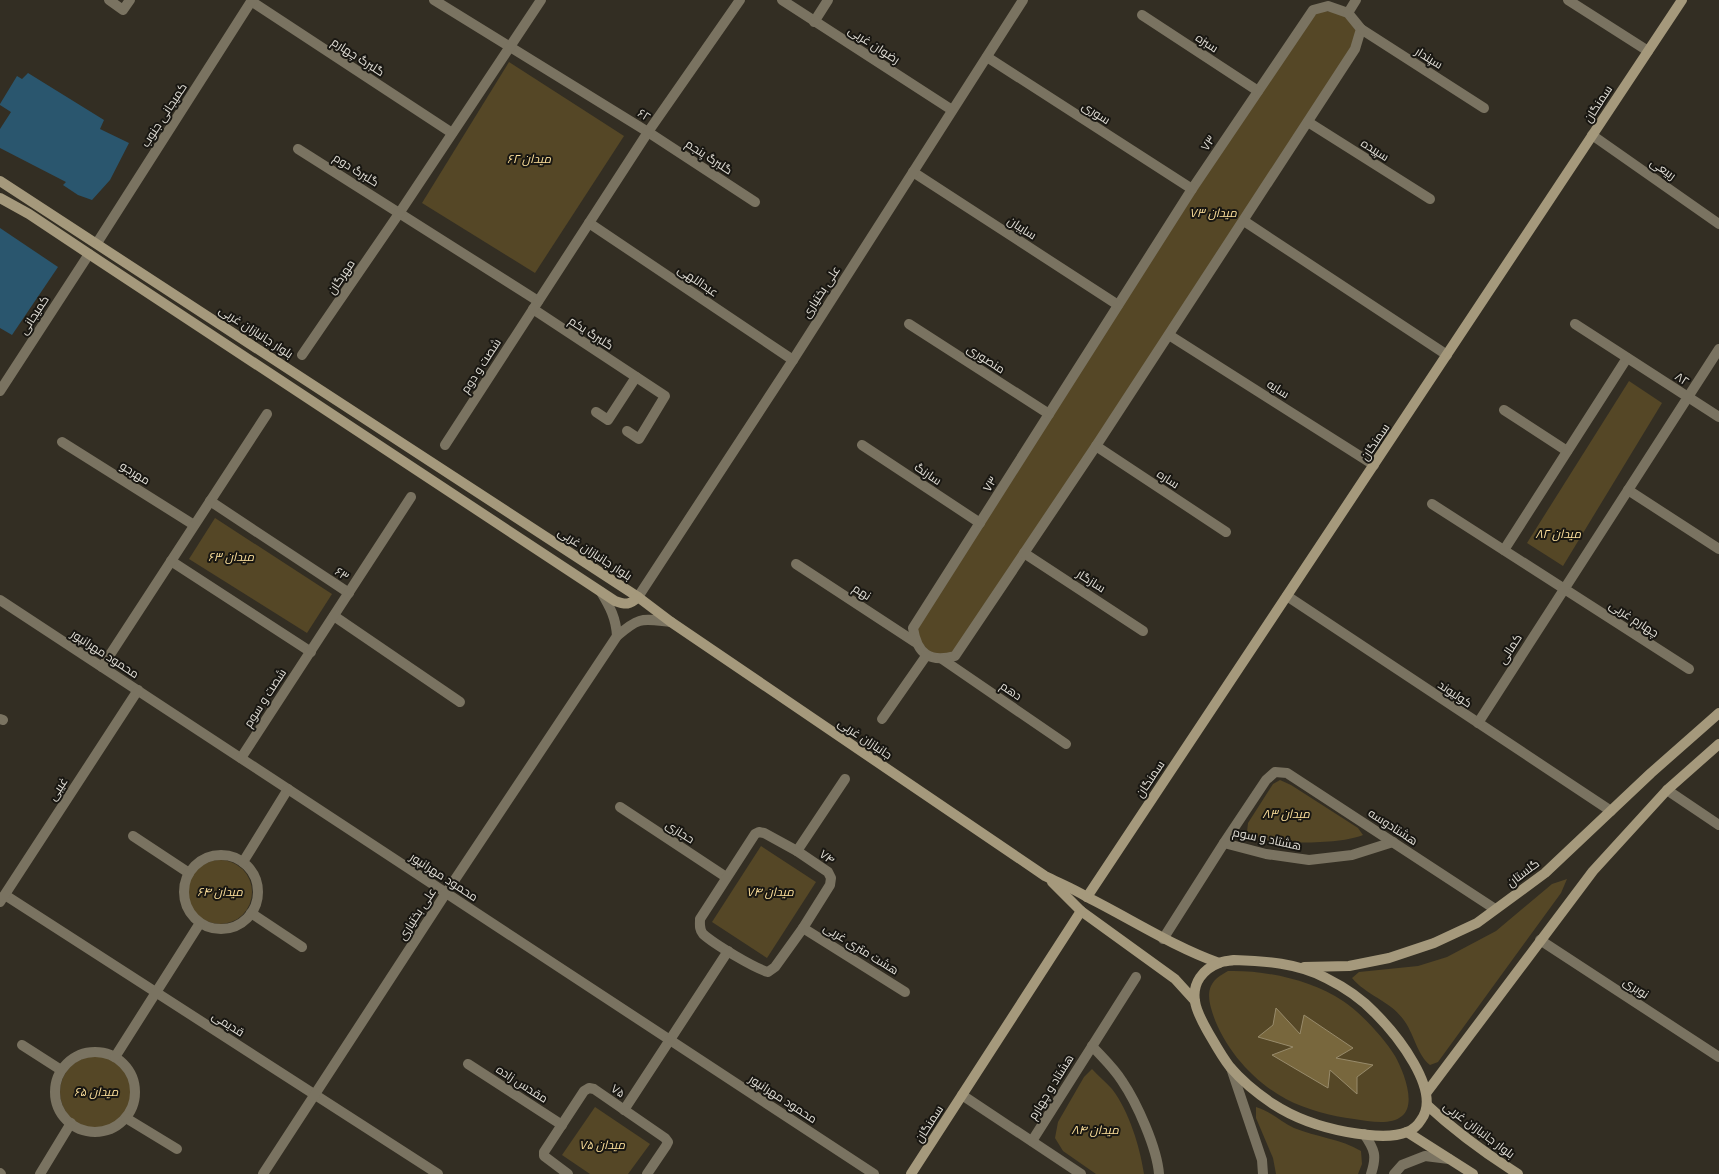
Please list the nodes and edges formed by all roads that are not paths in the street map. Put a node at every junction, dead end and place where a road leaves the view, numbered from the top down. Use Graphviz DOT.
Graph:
graph roads {
  1 [pos="109,0"];
  2 [pos="130,0"];
  3 [pos="252,0"];
  4 [pos="434,0"];
  5 [pos="541,0"];
  6 [pos="740,0"];
  7 [pos="782,0"];
  8 [pos="828,0"];
  9 [pos="1023,0"];
  10 [pos="1356,0"];
  11 [pos="1568,0"];
  12 [pos="1682,0"];
  13 [pos="1324,3"];
  14 [pos="1348,12"];
  15 [pos="1142,15"];
  16 [pos="814,22"];
  17 [pos="1361,29"];
  18 [pos="509,46"];
  19 [pos="1648,51"];
  20 [pos="986,57"];
  21 [pos="1258,91"];
  22 [pos="1484,108"];
  23 [pos="952,110"];
  24 [pos="1308,122"];
  25 [pos="648,132"];
  26 [pos="452,133"];
  27 [pos="1592,135"];
  28 [pos="298,148"];
  29 [pos="913,172"];
  30 [pos="0,181"];
  31 [pos="1192,189"];
  32 [pos="0,198"];
  33 [pos="1430,199"];
  34 [pos="755,202"];
  35 [pos="400,212"];
  36 [pos="1244,221"];
  37 [pos="589,223"];
  38 [pos="1719,224"];
  39 [pos="97,243"];
  40 [pos="89,254"];
  41 [pos="536,305"];
  42 [pos="1118,306"];
  43 [pos="909,324"];
  44 [pos="1575,324"];
  45 [pos="1169,335"];
  46 [pos="1719,349"];
  47 [pos="302,355"];
  48 [pos="1447,355"];
  49 [pos="1628,358"];
  50 [pos="793,360"];
  51 [pos="636,377"];
  52 [pos="0,391"];
  53 [pos="1688,397"];
  54 [pos="1504,410"];
  55 [pos="596,412"];
  56 [pos="267,414"];
  57 [pos="1049,414"];
  58 [pos="1719,417"];
  59 [pos="627,431"];
  60 [pos="62,442"];
  61 [pos="445,445"];
  62 [pos="862,445"];
  63 [pos="1096,446"];
  64 [pos="1568,451"];
  65 [pos="1374,465"];
  66 [pos="1628,490"];
  67 [pos="411,497"];
  68 [pos="210,501"];
  69 [pos="1432,504"];
  70 [pos="980,523"];
  71 [pos="194,525"];
  72 [pos="1226,532"];
  73 [pos="1719,549"];
  74 [pos="1504,550"];
  75 [pos="1024,553"];
  76 [pos="171,561"];
  77 [pos="796,564"];
  78 [pos="1564,589"];
  79 [pos="600,591"];
  80 [pos="349,593"];
  81 [pos="1287,596"];
  82 [pos="638,597"];
  83 [pos="0,600"];
  84 [pos="334,616"];
  85 [pos="671,622"];
  86 [pos="1143,631"];
  87 [pos="617,636"];
  88 [pos="915,642"];
  89 [pos="311,652"];
  90 [pos="926,656"];
  91 [pos="942,659"];
  92 [pos="102,667"];
  93 [pos="1689,670"];
  94 [pos="138,690"];
  95 [pos="460,702"];
  96 [pos="1719,713"];
  97 [pos="882,719"];
  98 [pos="1478,723"];
  99 [pos="1066,744"];
  100 [pos="1719,744"];
  101 [pos="241,758"];
  102 [pos="1275,772"];
  103 [pos="845,779"];
  104 [pos="288,789"];
  105 [pos="1667,790"];
  106 [pos="620,807"];
  107 [pos="1611,811"];
  108 [pos="1719,825"];
  109 [pos="133,836"];
  110 [pos="1393,842"];
  111 [pos="1224,843"];
  112 [pos="797,851"];
  113 [pos="242,862"];
  114 [pos="189,873"];
  115 [pos="1045,876"];
  116 [pos="726,877"];
  117 [pos="446,893"];
  118 [pos="1087,897"];
  119 [pos="2,898"];
  120 [pos="1495,909"];
  121 [pos="1081,910"];
  122 [pos="251,913"];
  123 [pos="200,923"];
  124 [pos="803,928"];
  125 [pos="1163,939"];
  126 [pos="1540,940"];
  127 [pos="302,946"];
  128 [pos="728,951"];
  129 [pos="1219,963"];
  130 [pos="1297,967"];
  131 [pos="1136,977"];
  132 [pos="156,992"];
  133 [pos="905,992"];
  134 [pos="1195,1001"];
  135 [pos="670,1040"];
  136 [pos="22,1046"];
  137 [pos="1092,1046"];
  138 [pos="115,1057"];
  139 [pos="1719,1057"];
  140 [pos="468,1064"];
  141 [pos="1230,1067"];
  142 [pos="61,1070"];
  143 [pos="1427,1092"];
  144 [pos="315,1094"];
  145 [pos="962,1095"];
  146 [pos="1427,1106"];
  147 [pos="624,1110"];
  148 [pos="126,1118"];
  149 [pos="71,1123"];
  150 [pos="562,1125"];
  151 [pos="1407,1132"];
  152 [pos="1364,1134"];
  153 [pos="1032,1141"];
  154 [pos="177,1149"];
  155 [pos="1449,1159"];
  156 [pos="40,1174"];
  157 [pos="263,1174"];
  158 [pos="438,1174"];
  159 [pos="568,1174"];
  160 [pos="647,1174"];
  161 [pos="874,1174"];
  162 [pos="911,1174"];
  163 [pos="1081,1174"];
  164 [pos="1159,1174"];
  165 [pos="1263,1174"];
  166 [pos="1371,1174"];
  167 [pos="1394,1174"];
  168 [pos="1473,1174"];
  169 [pos="1518,1174"];
  1 -- 2 [label="street"];
  3 -- 26 [label="street, گلبرگ چهارم"];
  3 -- 39 [label="street, کمیجانی جنوب"];
  4 -- 18 [label="street, ۶۲"];
  5 -- 18 [label="street"];
  6 -- 25 [label="street"];
  7 -- 16 [label="street, رضوان غربی"];
  8 -- 16 [label="street"];
  9 -- 20 [label="street, علی بختیاری"];
  10 -- 14 [label="street"];
  11 -- 19 [label="street"];
  12 -- 19 [label="main road, سمنگان"];
  13 -- 14 [label="street, ۷۳"];
  13 -- 21 [label="street, ۷۳"];
  14 -- 17 [label="street, سپندار"];
  15 -- 21 [label="street, سبزه"];
  16 -- 23 [label="street, رضوان غربی"];
  17 -- 22 [label="street, سپندار"];
  17 -- 24 [label="street"];
  18 -- 25 [label="street, ۶۲"];
  18 -- 26 [label="street"];
  19 -- 27 [label="main road, سمنگان"];
  20 -- 23 [label="street, علی بختیاری"];
  20 -- 31 [label="street, سوری"];
  21 -- 31 [label="street, ۷۳"];
  23 -- 29 [label="street, علی بختیاری"];
  24 -- 33 [label="street, سپیده"];
  24 -- 36 [label="street"];
  25 -- 34 [label="street, گلبرگ پنجم"];
  25 -- 37 [label="street, ۶۲"];
  26 -- 35 [label="street"];
  27 -- 38 [label="street, ربیعی"];
  27 -- 48 [label="main road, سمنگان"];
  28 -- 35 [label="street, گلبرگ دوم"];
  29 -- 42 [label="street, سایبان"];
  29 -- 50 [label="street, علی بختیاری"];
  30 -- 39 [label="main road, بلوار جانبازان غربی"];
  31 -- 42 [label="street, ۷۳"];
  32 -- 40 [label="main road, بلوار جانبازان غربی"];
  35 -- 41 [label="street"];
  35 -- 47 [label="street, مهرگان"];
  36 -- 45 [label="street"];
  36 -- 48 [label="street"];
  37 -- 41 [label="street, ۶۲"];
  37 -- 50 [label="street, عبداللهی"];
  39 -- 82 [label="main road, بلوار جانبازان غربی"];
  40 -- 52 [label="street, کمیجانی"];
  40 -- 79 [label="main road, بلوار جانبازان غربی"];
  41 -- 51 [label="street, گلبرگ یکم"];
  41 -- 61 [label="street, شصت و دوم"];
  42 -- 57 [label="street, ۷۳"];
  43 -- 57 [label="street, منصوری"];
  44 -- 49 [label="street, ۸۲"];
  45 -- 63 [label="street"];
  45 -- 65 [label="street, سایه"];
  46 -- 53 [label="street"];
  48 -- 65 [label="main road, سمنگان"];
  49 -- 53 [label="street, ۸۲"];
  49 -- 64 [label="street"];
  50 -- 82 [label="street, علی بختیاری"];
  51 -- 55 [label="street"];
  51 -- 59 [label="street, گلبرگ یکم"];
  53 -- 58 [label="street"];
  53 -- 66 [label="street, ۸۲"];
  54 -- 64 [label="street"];
  56 -- 68 [label="street"];
  57 -- 70 [label="street, ۷۳"];
  60 -- 71 [label="street, مهرجو"];
  62 -- 70 [label="street, سارنگ"];
  63 -- 72 [label="street, ساره"];
  63 -- 75 [label="street"];
  64 -- 74 [label="street"];
  65 -- 81 [label="main road, سمنگان"];
  66 -- 73 [label="street"];
  66 -- 78 [label="street, ۸۲"];
  67 -- 80 [label="street"];
  68 -- 71 [label="street"];
  68 -- 80 [label="street, ۶۳"];
  69 -- 74 [label="street"];
  70 -- 88 [label="street, ۷۳"];
  71 -- 76 [label="street"];
  74 -- 78 [label="street"];
  75 -- 86 [label="street, سازگار"];
  75 -- 91 [label="street"];
  76 -- 89 [label="street"];
  76 -- 92 [label="street"];
  77 -- 88 [label="street, نهم"];
  78 -- 93 [label="street, چهارم غربی"];
  78 -- 98 [label="street, کمالی"];
  79 -- 82 [label="main road, بلوار جانبازان غربی"];
  79 -- 87 [label="street"];
  80 -- 84 [label="street, ۶۳"];
  81 -- 98 [label="street, کولیوند"];
  81 -- 118 [label="main road, سمنگان"];
  82 -- 85 [label="main road, جانبازان غربی"];
  83 -- 92 [label="street, محمود مهرانپور"];
  84 -- 89 [label="street, ۶۳"];
  84 -- 95 [label="street"];
  85 -- 87 [label="street, جانبازان غربی"];
  85 -- 115 [label="main road, جانبازان غربی"];
  87 -- 117 [label="street, علی بختیاری"];
  88 -- 90 [label="street"];
  89 -- 101 [label="street, شصت و سوم"];
  90 -- 91 [label="street"];
  90 -- 97 [label="street"];
  91 -- 99 [label="street, دهم"];
  92 -- 94 [label="street, محمود مهرانپور"];
  94 -- 101 [label="street, محمود مهرانپور"];
  94 -- 119 [label="street, غیبی"];
  96 -- 107 [label="main road, گلستان"];
  98 -- 107 [label="street, کولیوند"];
  100 -- 105 [label="main road"];
  101 -- 104 [label="street, محمود مهرانپور"];
  102 -- 110 [label="street, هشتادوسه"];
  102 -- 111 [label="street, هشتاد و سوم"];
  103 -- 112 [label="street"];
  104 -- 113 [label="street"];
  104 -- 117 [label="street, محمود مهرانپور"];
  105 -- 108 [label="street"];
  105 -- 126 [label="main road"];
  106 -- 116 [label="street, حجازی"];
  107 -- 120 [label="main road, گلستان"];
  109 -- 114 [label="street"];
  110 -- 111 [label="street, هشتاد و سوم"];
  110 -- 120 [label="street, هشتادوسه"];
  111 -- 125 [label="street, هشتاد و سوم"];
  112 -- 116 [label="street, ۷۴"];
  112 -- 124 [label="street, ۷۴"];
  113 -- 114 [label="street"];
  113 -- 122 [label="street"];
  114 -- 123 [label="street"];
  115 -- 118 [label="main road, جانبازان غربی"];
  115 -- 121 [label="main road, جانبازان غربی"];
  116 -- 128 [label="street, ۷۴"];
  117 -- 135 [label="street, محمود مهرانپور"];
  117 -- 144 [label="street, علی بختیاری"];
  118 -- 125 [label="main road, جانبازان غربی"];
  119 -- 132 [label="street, قدیمی"];
  120 -- 130 [label="main road, گلستان"];
  121 -- 134 [label="main road, جانبازان غربی"];
  121 -- 145 [label="main road, سمنگان"];
  122 -- 123 [label="street"];
  122 -- 127 [label="street"];
  123 -- 132 [label="street"];
  124 -- 128 [label="street, ۷۴"];
  124 -- 133 [label="street, هشت متری غربی"];
  125 -- 129 [label="main road, جانبازان غربی"];
  126 -- 139 [label="street, نوبری"];
  126 -- 143 [label="main road"];
  128 -- 135 [label="street"];
  129 -- 130 [label="main road"];
  129 -- 134 [label="main road"];
  130 -- 143 [label="main road"];
  131 -- 137 [label="street, هشتاد و چهارم"];
  132 -- 138 [label="street"];
  132 -- 144 [label="street, قدیمی"];
  134 -- 141 [label="main road"];
  135 -- 147 [label="street"];
  135 -- 161 [label="street, محمود مهرانپور"];
  136 -- 142 [label="street"];
  137 -- 153 [label="street, هشتاد و چهارم"];
  137 -- 164 [label="street"];
  138 -- 142 [label="street"];
  138 -- 148 [label="street"];
  140 -- 150 [label="street, مقدس زاده"];
  141 -- 152 [label="main road"];
  141 -- 165 [label="street"];
  142 -- 149 [label="street"];
  143 -- 146 [label="main road"];
  144 -- 157 [label="street, علی بختیاری"];
  144 -- 158 [label="street, قدیمی"];
  145 -- 153 [label="street, هشتاد و چهارم"];
  145 -- 162 [label="main road, سمنگان"];
  146 -- 151 [label="main road"];
  146 -- 169 [label="main road, بلوار جانبازان غربی"];
  147 -- 150 [label="street, ۷۵"];
  147 -- 160 [label="street, ۷۵"];
  148 -- 149 [label="street"];
  148 -- 154 [label="street"];
  149 -- 156 [label="street"];
  150 -- 159 [label="street, ۷۵"];
  151 -- 152 [label="main road"];
  151 -- 155 [label="main road"];
  152 -- 166 [label="street"];
  153 -- 163 [label="street, هشتاد و چهارم"];
  155 -- 167 [label="street"];
  155 -- 168 [label="main road"];
}
